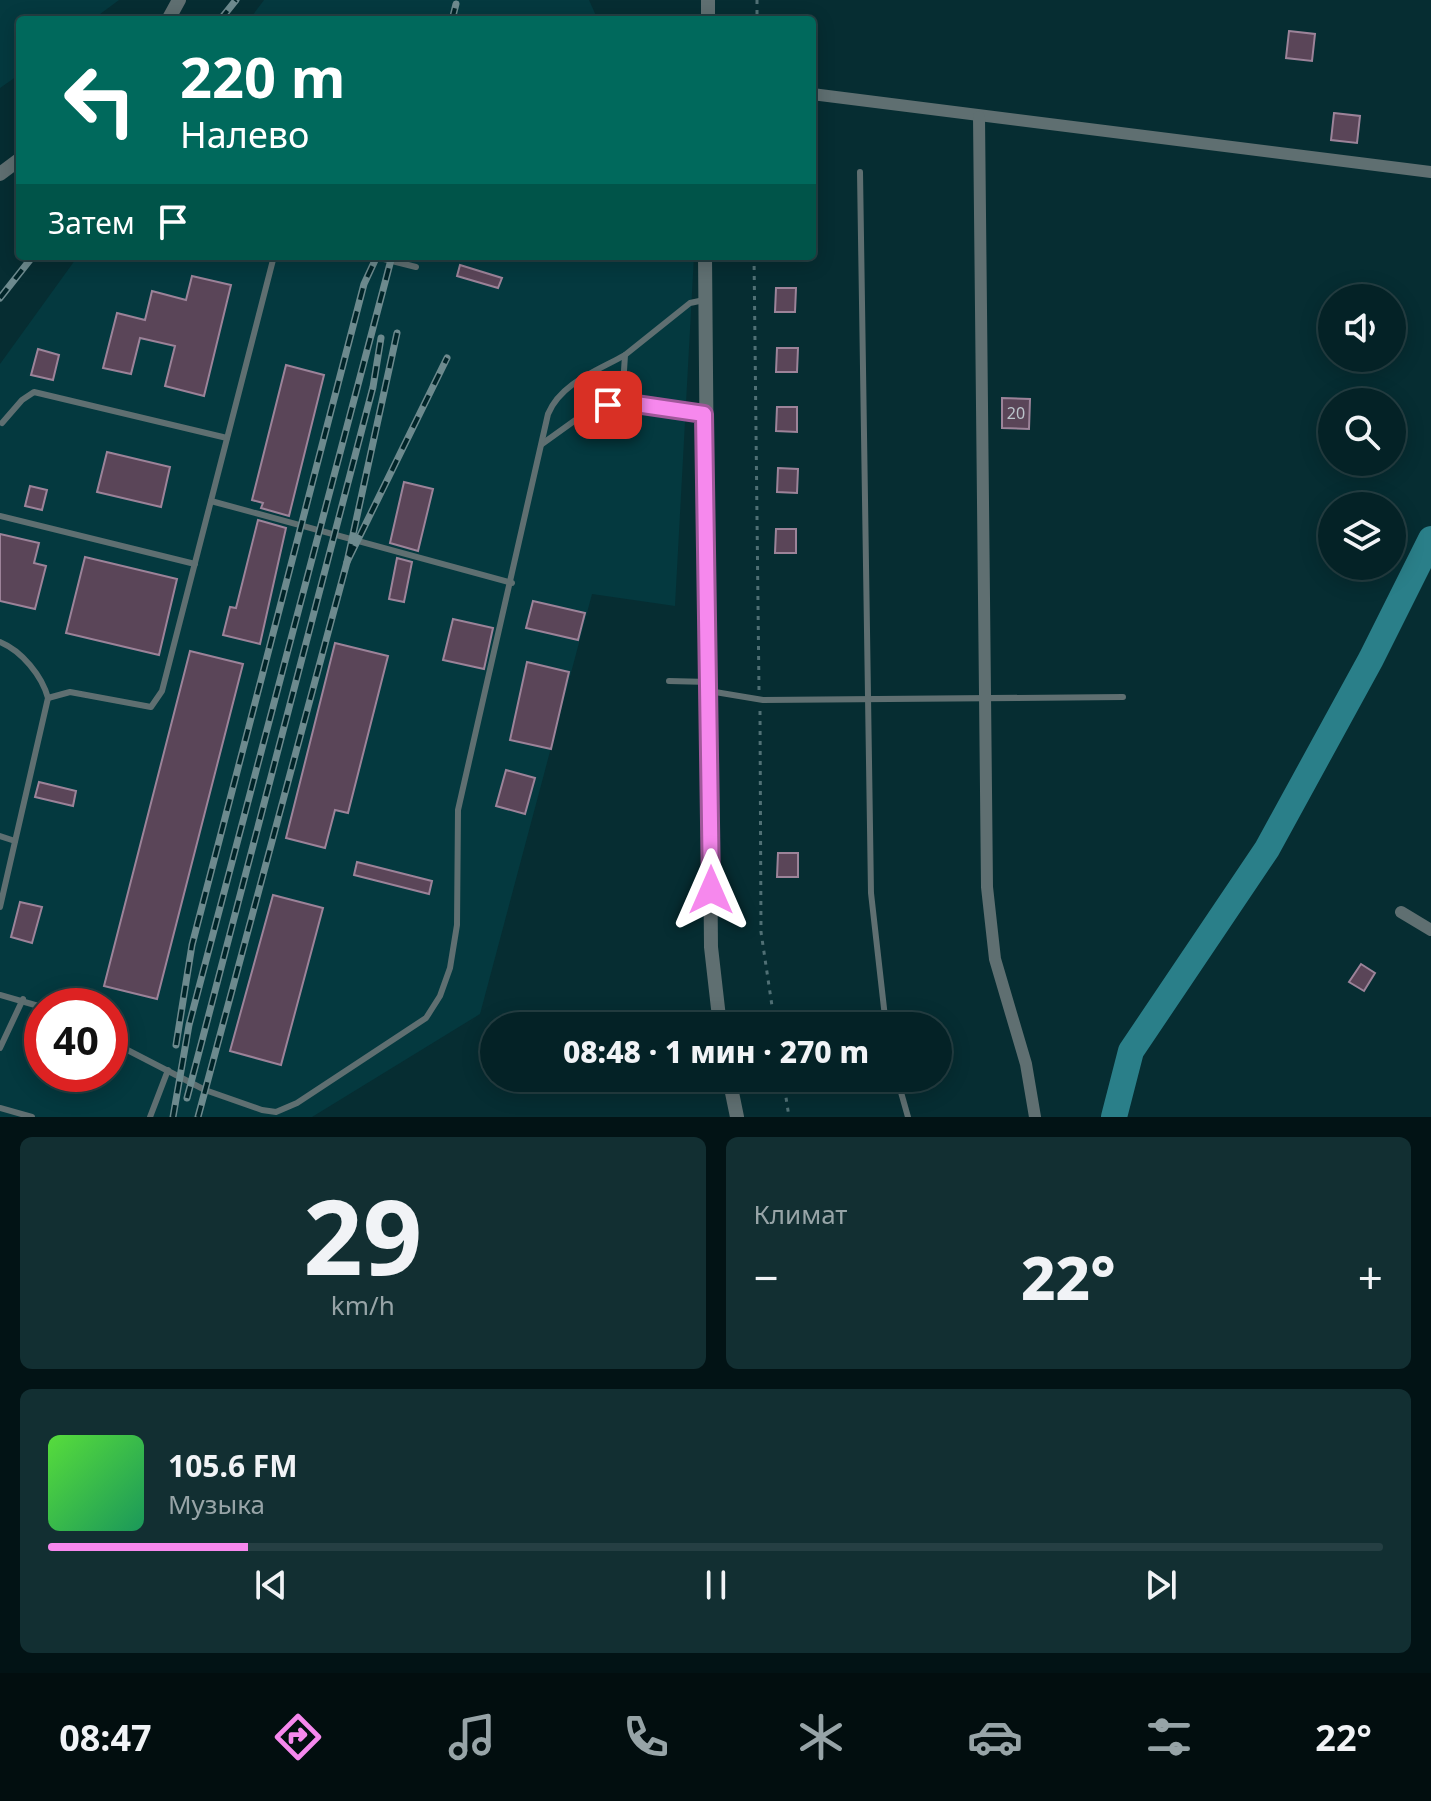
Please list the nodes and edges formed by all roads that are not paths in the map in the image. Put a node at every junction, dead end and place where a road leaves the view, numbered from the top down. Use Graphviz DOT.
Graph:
graph roads {
  1 [pos="816,95"];
  2 [pos="979,117"];
  3 [pos="860,172"];
  4 [pos="1431,172"];
  5 [pos="273,260"];
  6 [pos="388,260"];
  7 [pos="705,260"];
  8 [pos="416,267"];
  9 [pos="704,300"];
  10 [pos="625,355"];
  11 [pos="622,402"];
  12 [pos="704,414"];
  13 [pos="2,423"];
  14 [pos="227,438"];
  15 [pos="542,444"];
  16 [pos="211,501"];
  17 [pos="0,516"];
  18 [pos="195,564"];
  19 [pos="512,583"];
  20 [pos="0,642"];
  21 [pos="669,681"];
  22 [pos="709,686"];
  23 [pos="1123,697"];
  24 [pos="48,698"];
  25 [pos="985,698"];
  26 [pos="867,701"];
  27 [pos="0,836"];
  28 [pos="15,841"];
  29 [pos="0,907"];
  30 [pos="1401,912"];
  31 [pos="1431,930"];
  32 [pos="0,995"];
  33 [pos="23,999"];
  34 [pos="718,1012"];
  35 [pos="884,1012"];
  36 [pos="0,1048"];
  37 [pos="128,1050"];
  38 [pos="168,1070"];
  39 [pos="732,1092"];
  40 [pos="901,1092"];
  41 [pos="0,1108"];
  42 [pos="32,1117"];
  43 [pos="150,1117"];
  44 [pos="737,1117"];
  45 [pos="908,1117"];
  46 [pos="1035,1117"];
  1 -- 2 [label="street"];
  2 -- 4 [label="street"];
  2 -- 25 [label="street"];
  3 -- 26 [label="lane"];
  5 -- 14 [label="lane"];
  6 -- 8 [label="lane"];
  7 -- 9 [label="street"];
  9 -- 10 [label="lane"];
  9 -- 12 [label="street"];
  10 -- 11 [label="lane"];
  10 -- 15 [label="lane"];
  11 -- 12 [label="lane"];
  11 -- 15 [label="lane"];
  12 -- 22 [label="street"];
  13 -- 14 [label="lane"];
  14 -- 16 [label="lane"];
  15 -- 19 [label="lane"];
  16 -- 18 [label="lane"];
  16 -- 19 [label="lane"];
  17 -- 18 [label="lane"];
  18 -- 24 [label="lane"];
  19 -- 38 [label="lane"];
  20 -- 24 [label="lane"];
  21 -- 22 [label="lane"];
  22 -- 26 [label="lane"];
  22 -- 34 [label="street"];
  23 -- 25 [label="lane"];
  24 -- 28 [label="lane"];
  25 -- 26 [label="lane"];
  25 -- 46 [label="street"];
  26 -- 35 [label="lane"];
  27 -- 28 [label="lane"];
  28 -- 29 [label="lane"];
  30 -- 31 [label="street"];
  32 -- 33 [label="lane"];
  33 -- 36 [label="lane"];
  37 -- 38 [label="lane"];
  38 -- 43 [label="lane"];
  39 -- 44 [label="street"];
  40 -- 45 [label="lane"];
  41 -- 42 [label="lane"];
}
